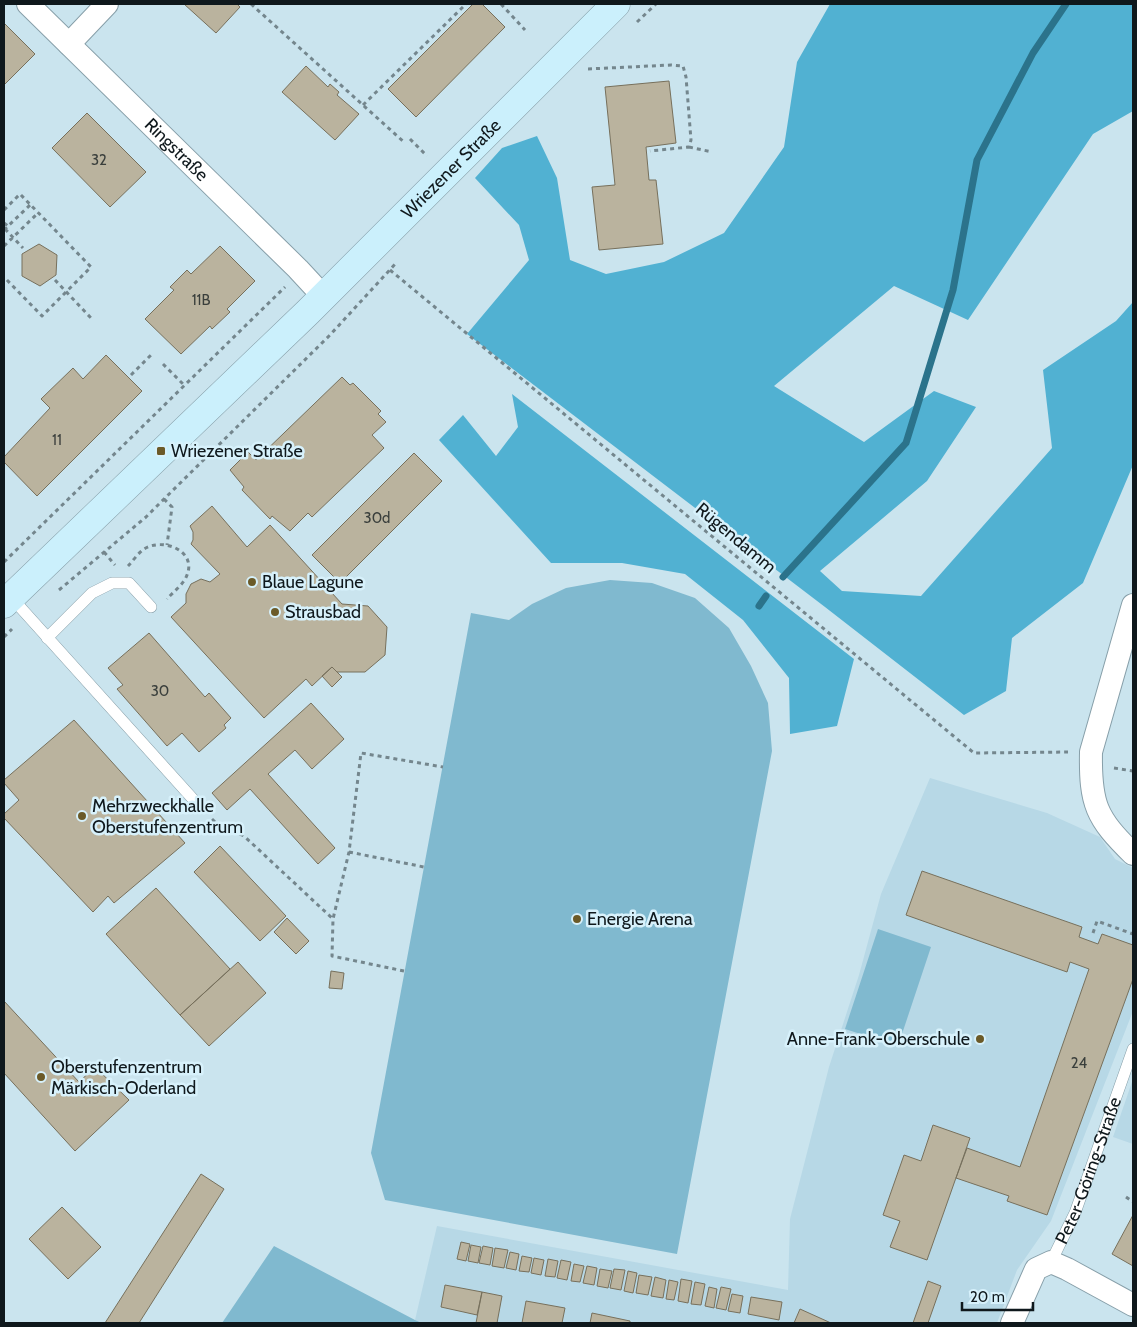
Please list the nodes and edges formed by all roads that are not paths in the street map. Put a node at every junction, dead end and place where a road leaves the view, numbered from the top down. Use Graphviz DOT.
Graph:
graph roads {
  1 [pos="28,4"];
  2 [pos="107,4"];
  3 [pos="616,4"];
  4 [pos="69,44"];
  5 [pos="323,296"];
  6 [pos="7,601"];
  7 [pos="1133,604"];
  8 [pos="151,607"];
  9 [pos="47,638"];
  10 [pos="201,808"];
  11 [pos="1133,854"];
  12 [pos="1133,1049"];
  13 [pos="1051,1262"];
  14 [pos="1133,1305"];
  15 [pos="1012,1323"];
  1 -- 4 [label="street, Ringstraße"];
  2 -- 4 [label="street"];
  3 -- 5 [label="street, Wriezener Straße"];
  4 -- 5 [label="street, Ringstraße"];
  5 -- 6 [label="street, Wriezener Straße"];
  6 -- 9 [label="lane"];
  7 -- 11 [label="street"];
  8 -- 9 [label="lane"];
  9 -- 10 [label="lane"];
  12 -- 13 [label="lane, Peter-Göring-Straße"];
  13 -- 14 [label="street"];
  13 -- 15 [label="street"];
}
